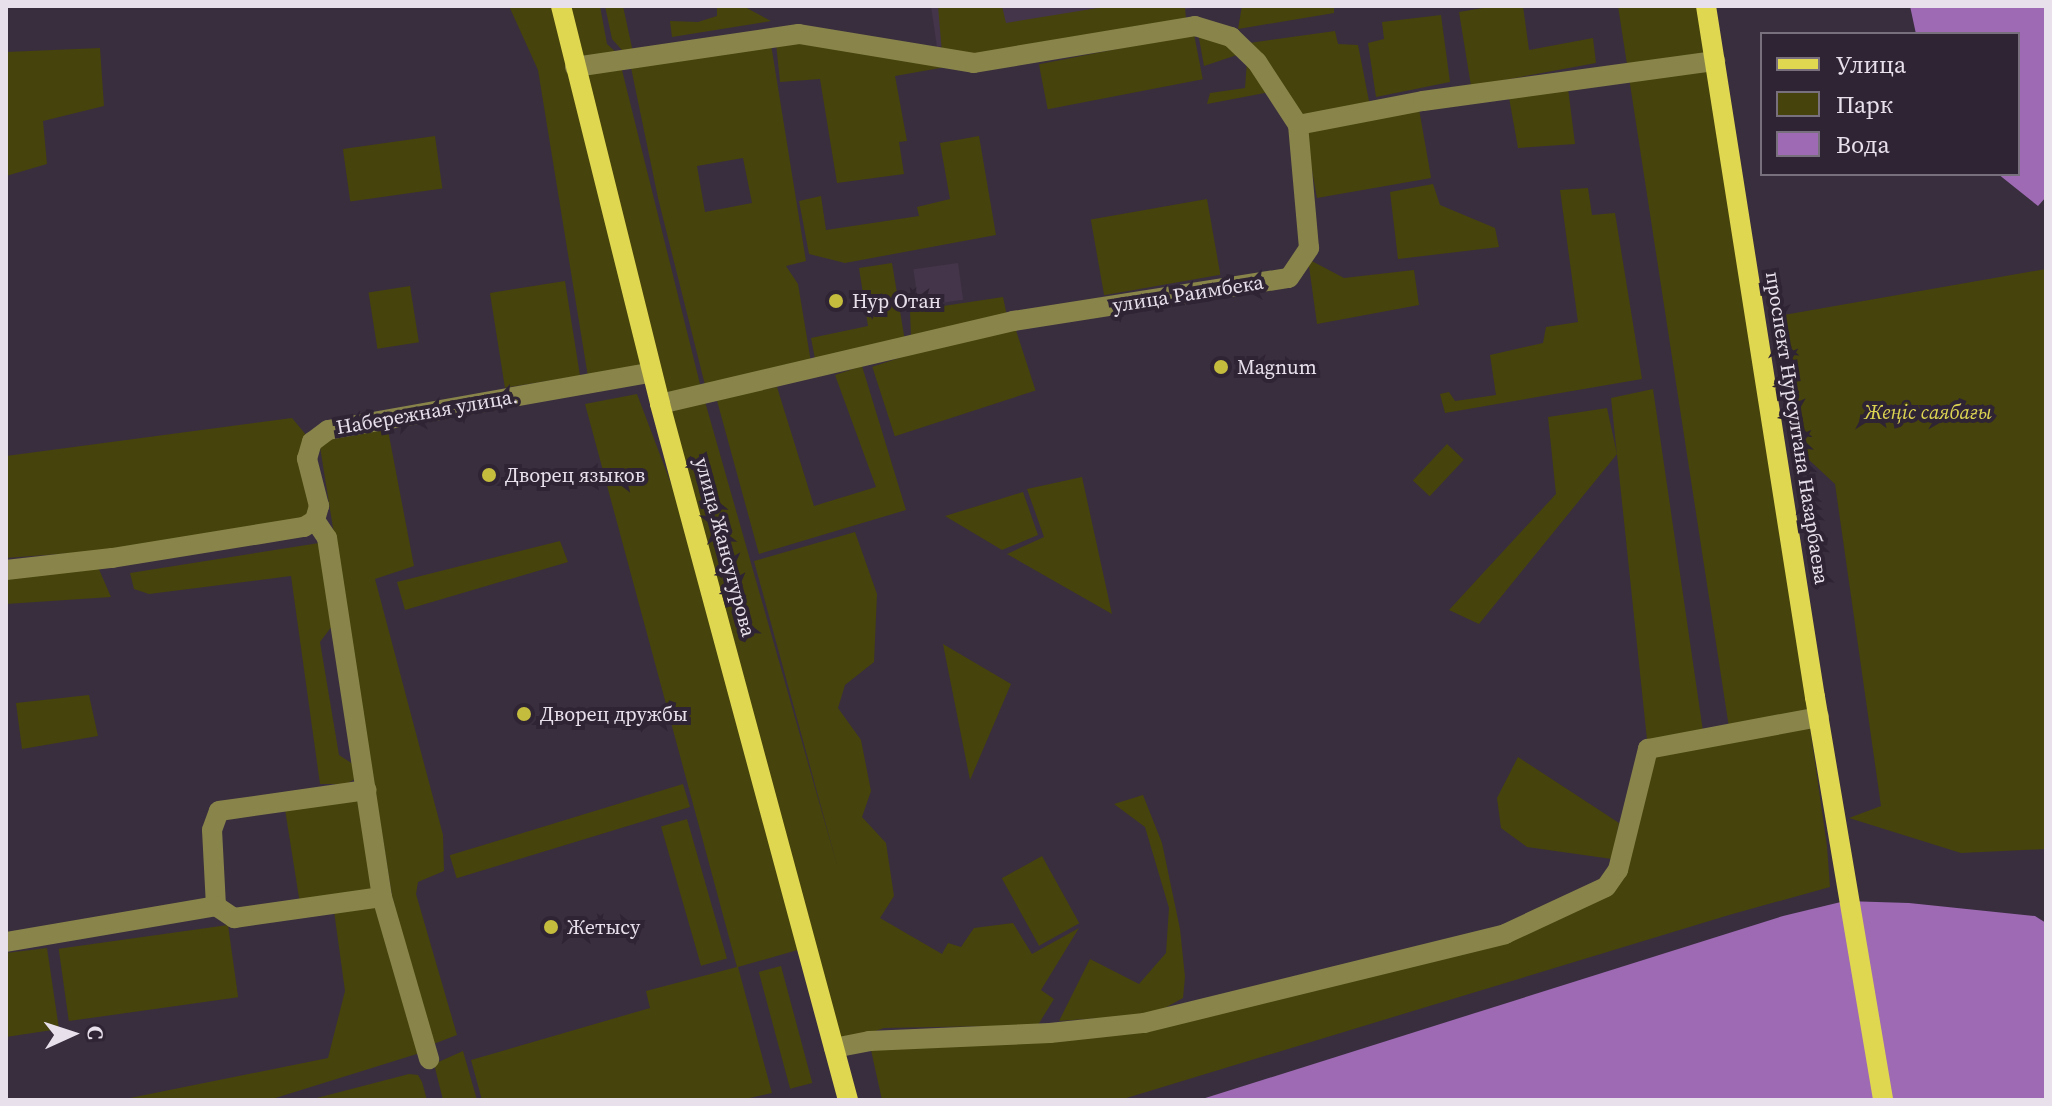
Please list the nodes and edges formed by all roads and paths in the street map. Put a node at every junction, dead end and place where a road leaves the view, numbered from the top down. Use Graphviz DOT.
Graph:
graph roads {
  1 [pos="561,6"];
  2 [pos="1706,6"];
  3 [pos="1715,61"];
  4 [pos="575,67"];
  5 [pos="1298,125"];
  6 [pos="652,372"];
  7 [pos="660,404"];
  8 [pos="315,520"];
  9 [pos="6,570"];
  10 [pos="1819,717"];
  11 [pos="367,790"];
  12 [pos="382,897"];
  13 [pos="216,906"];
  14 [pos="6,942"];
  15 [pos="834,1048"];
  16 [pos="429,1059"];
  17 [pos="848,1100"];
  18 [pos="1883,1100"];
  1 -- 4 [label="main road, улица Жансугурова"];
  2 -- 3 [label="main road, проспект Нурсултана Назарбаева"];
  3 -- 5 [label="street"];
  3 -- 10 [label="main road, проспект Нурсултана Назарбаева"];
  4 -- 5 [label="street"];
  4 -- 6 [label="main road, улица Жансугурова"];
  5 -- 7 [label="street, улица Раимбека"];
  6 -- 7 [label="main road, улица Жансугурова"];
  6 -- 8 [label="street, Набережная улица."];
  7 -- 15 [label="main road, улица Жансугурова"];
  8 -- 9 [label="street"];
  8 -- 11 [label="street, Набережная улица."];
  10 -- 15 [label="street"];
  10 -- 18 [label="main road, проспект Нурсултана Назарбаева"];
  11 -- 12 [label="street, Набережная улица."];
  11 -- 13 [label="street"];
  12 -- 13 [label="street"];
  12 -- 16 [label="street, Набережная улица."];
  13 -- 14 [label="street"];
  15 -- 17 [label="main road, улица Жансугурова"];
}
